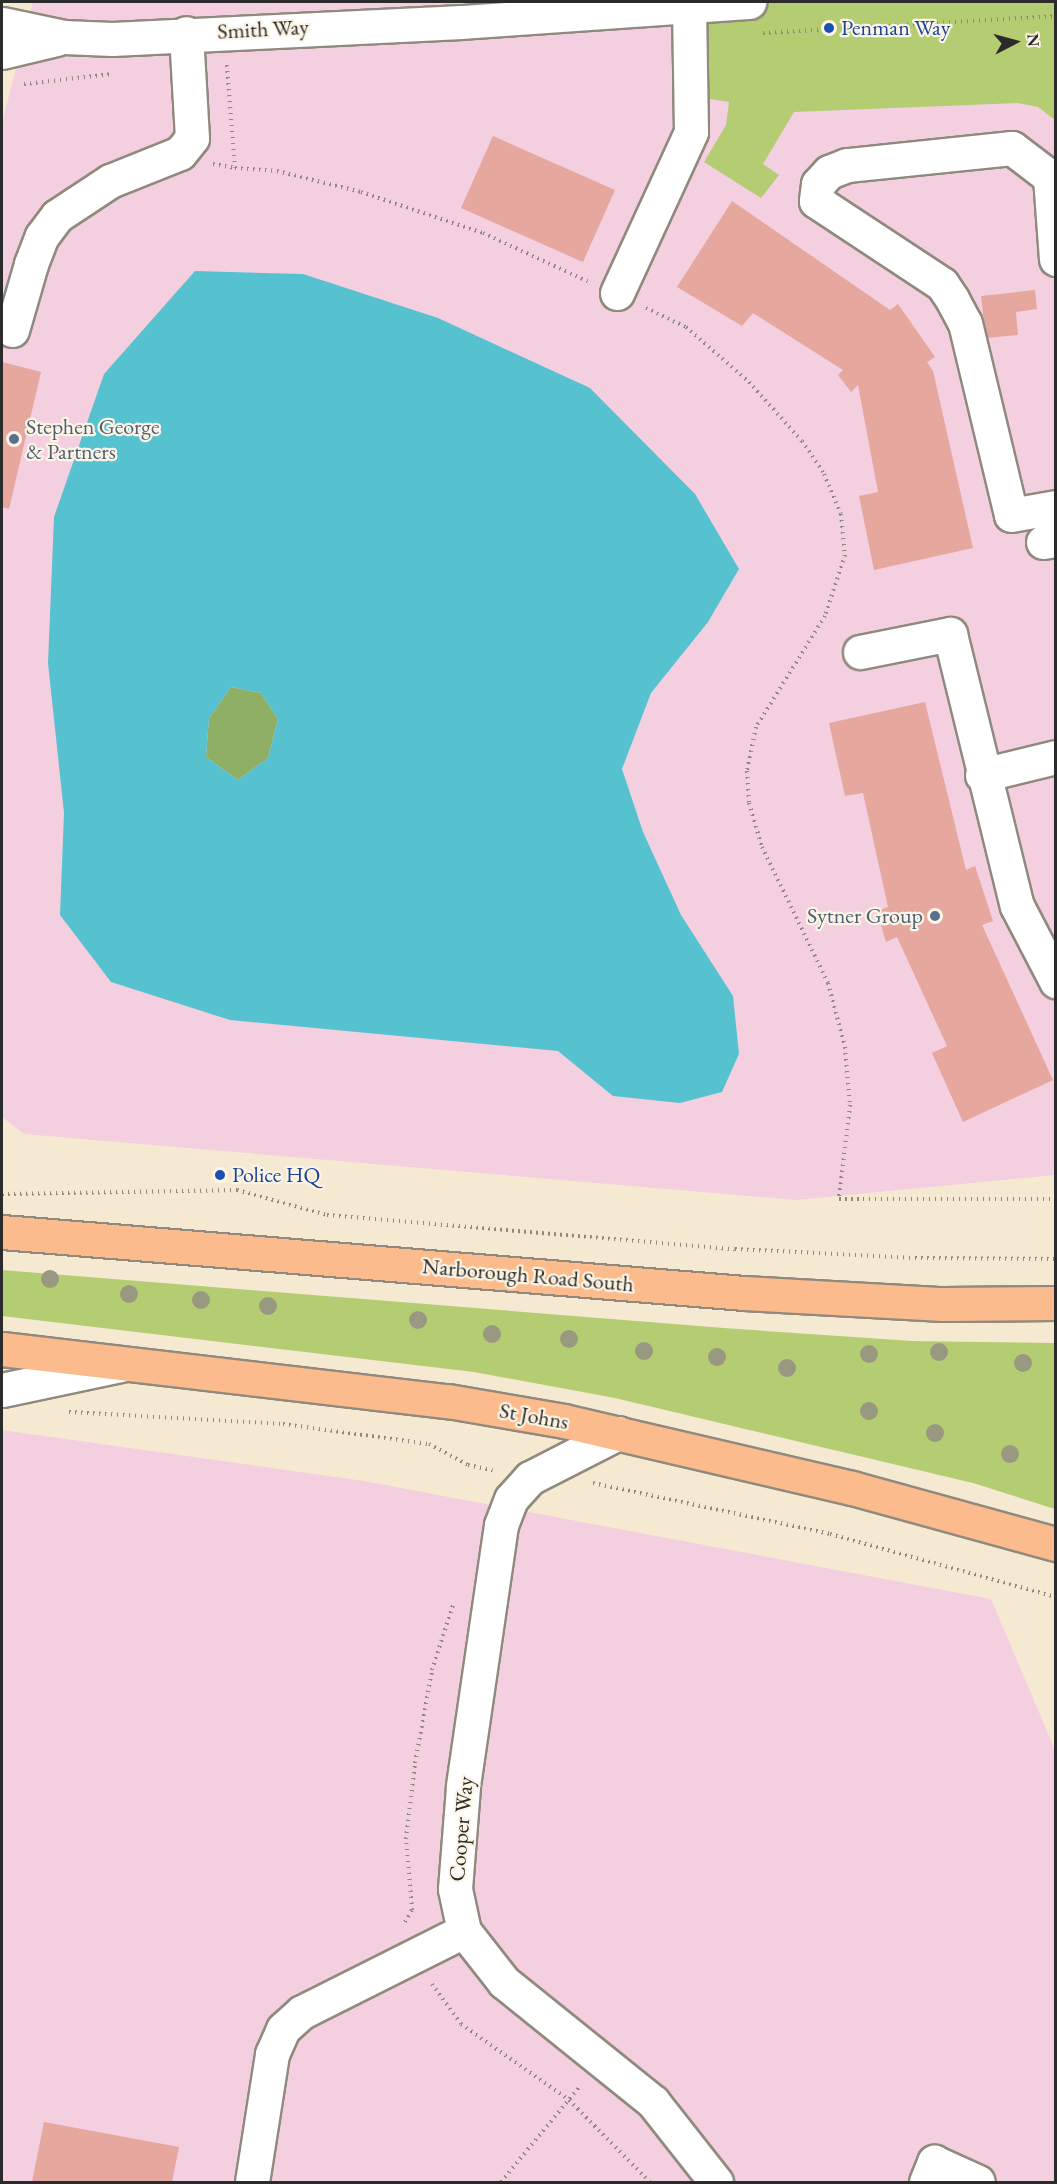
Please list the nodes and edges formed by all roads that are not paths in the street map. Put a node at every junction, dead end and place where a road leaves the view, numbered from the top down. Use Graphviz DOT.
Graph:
graph roads {
  1 [pos="749,2"];
  2 [pos="689,5"];
  3 [pos="461,12"];
  4 [pos="2,24"];
  5 [pos="186,33"];
  6 [pos="64,37"];
  7 [pos="2,52"];
  8 [pos="1053,177"];
  9 [pos="1056,259"];
  10 [pos="617,293"];
  11 [pos="12,330"];
  12 [pos="1056,507"];
  13 [pos="860,652"];
  14 [pos="1056,757"];
  15 [pos="982,775"];
  16 [pos="1056,981"];
  17 [pos="2,1232"];
  18 [pos="1056,1303"];
  19 [pos="2,1349"];
  20 [pos="129,1363"];
  21 [pos="2,1390"];
  22 [pos="618,1433"];
  23 [pos="1056,1544"];
  24 [pos="464,1932"];
  25 [pos="252,2182"];
  26 [pos="716,2182"];
  27 [pos="926,2182"];
  28 [pos="978,2182"];
  1 -- 2 [label="street, Smith Way"];
  2 -- 3 [label="street, Smith Way"];
  2 -- 10 [label="street"];
  3 -- 5 [label="street, Smith Way"];
  4 -- 6 [label="street"];
  5 -- 6 [label="street, Smith Way"];
  5 -- 11 [label="street"];
  6 -- 7 [label="street"];
  8 -- 9 [label="street"];
  8 -- 12 [label="street"];
  13 -- 15 [label="street"];
  14 -- 15 [label="street"];
  15 -- 16 [label="street"];
  17 -- 18 [label="main road, Narborough Road South"];
  19 -- 20 [label="main road, St Johns"];
  20 -- 21 [label="street"];
  20 -- 22 [label="main road, St Johns"];
  22 -- 23 [label="main road, St Johns"];
  22 -- 24 [label="street, Cooper Way"];
  24 -- 25 [label="street"];
  24 -- 26 [label="street, Cooper Way"];
  27 -- 28 [label="street"];
}
